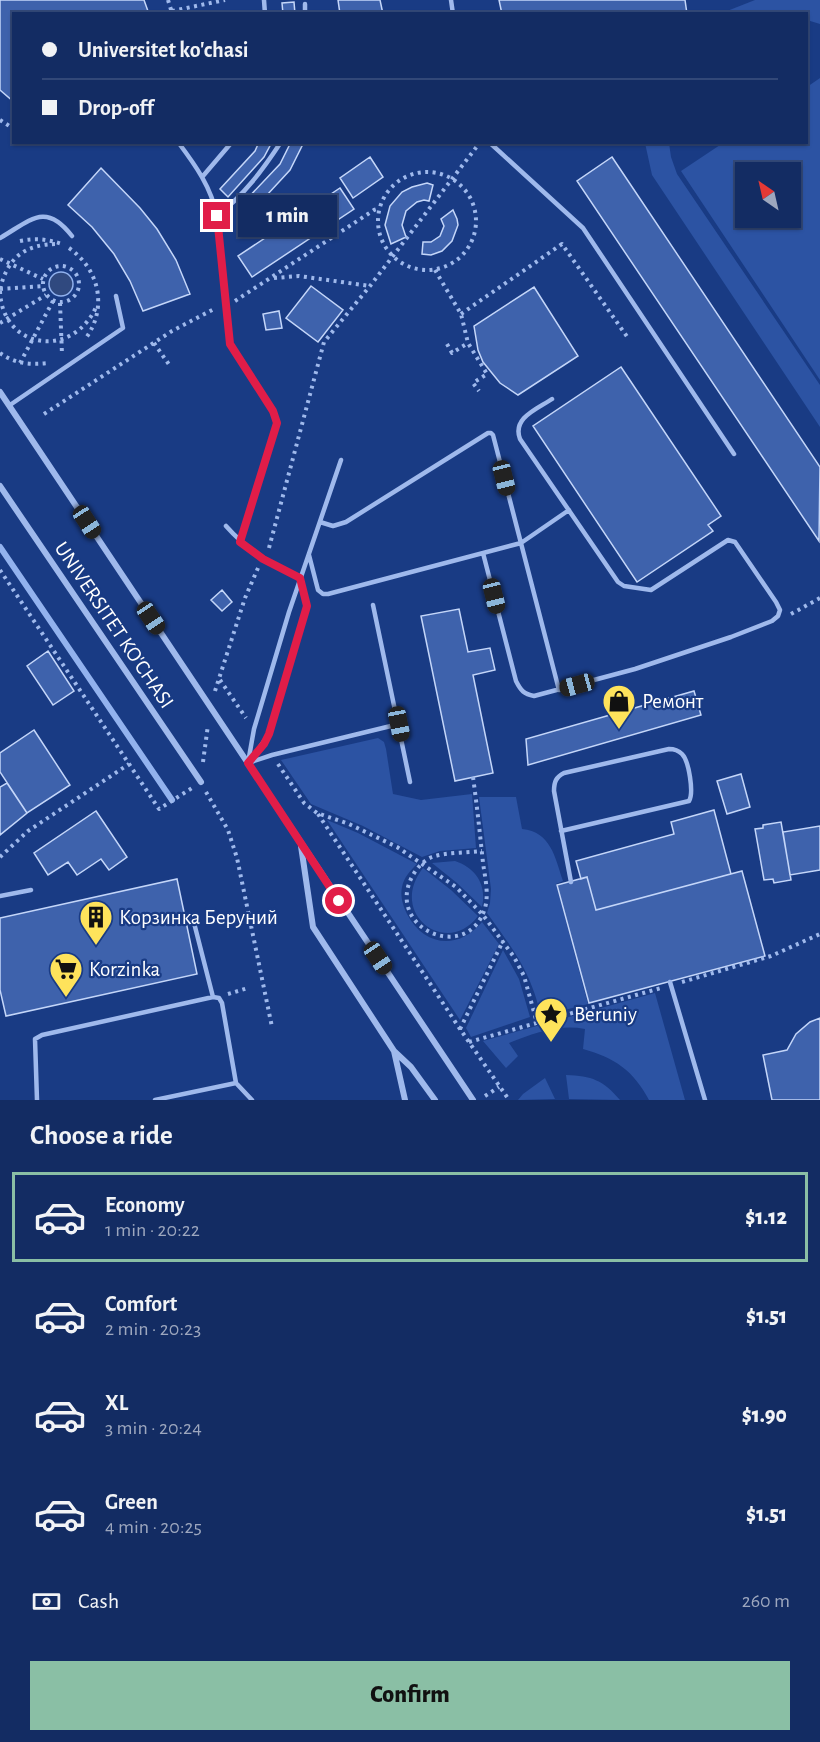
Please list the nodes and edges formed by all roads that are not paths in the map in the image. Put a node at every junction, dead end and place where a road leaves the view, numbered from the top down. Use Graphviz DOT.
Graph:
graph roads {
  1 [pos="305,4"];
  2 [pos="305,12"];
  3 [pos="179,144"];
  4 [pos="230,144"];
  5 [pos="279,144"];
  6 [pos="491,144"];
  7 [pos="203,176"];
  8 [pos="217,216"];
  9 [pos="72,236"];
  10 [pos="0,238"];
  11 [pos="116,296"];
  12 [pos="0,392"];
  13 [pos="552,399"];
  14 [pos="10,405"];
  15 [pos="734,454"];
  16 [pos="342,460"];
  17 [pos="0,486"];
  18 [pos="568,510"];
  19 [pos="320,522"];
  20 [pos="226,526"];
  21 [pos="240,542"];
  22 [pos="521,543"];
  23 [pos="483,554"];
  24 [pos="309,555"];
  25 [pos="300,578"];
  26 [pos="374,605"];
  27 [pos="559,690"];
  28 [pos="399,724"];
  29 [pos="248,763"];
  30 [pos="201,782"];
  31 [pos="410,782"];
  32 [pos="561,831"];
  33 [pos="301,845"];
  34 [pos="571,882"];
  35 [pos="31,890"];
  36 [pos="0,896"];
  37 [pos="192,915"];
  38 [pos="671,983"];
  39 [pos="216,997"];
  40 [pos="394,1051"];
  41 [pos="237,1083"];
  42 [pos="37,1100"];
  43 [pos="155,1100"];
  44 [pos="252,1100"];
  45 [pos="405,1100"];
  46 [pos="435,1100"];
  47 [pos="473,1100"];
  48 [pos="705,1100"];
  1 -- 2 [label="lane"];
  3 -- 7 [label="lane"];
  4 -- 7 [label="lane"];
  5 -- 8 [label="lane"];
  6 -- 15 [label="lane"];
  7 -- 8 [label="lane"];
  8 -- 21 [label="lane"];
  9 -- 10 [label="lane"];
  11 -- 14 [label="lane"];
  12 -- 14 [label="street, UNIVERSITET KO'CHASI"];
  13 -- 18 [label="lane"];
  14 -- 29 [label="street, UNIVERSITET KO'CHASI"];
  16 -- 19 [label="lane"];
  17 -- 30 [label="street, UNIVERSITET KO'CHASI"];
  18 -- 22 [label="lane"];
  18 -- 27 [label="lane"];
  19 -- 22 [label="lane"];
  19 -- 24 [label="lane"];
  20 -- 21 [label="lane"];
  21 -- 25 [label="lane"];
  22 -- 23 [label="lane"];
  22 -- 27 [label="lane"];
  23 -- 24 [label="lane"];
  23 -- 27 [label="lane"];
  24 -- 25 [label="lane"];
  25 -- 29 [label="lane"];
  25 -- 29 [label="lane"];
  26 -- 28 [label="lane"];
  28 -- 29 [label="lane"];
  28 -- 31 [label="lane"];
  29 -- 33 [label="street, UNIVERSITET KO'CHASI"];
  32 -- 32 [label="lane"];
  32 -- 34 [label="lane"];
  33 -- 40 [label="street, UNIVERSITET KO'CHASI"];
  33 -- 47 [label="street, UNIVERSITET KO'CHASI"];
  35 -- 36 [label="lane"];
  37 -- 39 [label="lane"];
  38 -- 48 [label="lane"];
  39 -- 41 [label="lane"];
  39 -- 42 [label="lane"];
  40 -- 45 [label="street"];
  40 -- 46 [label="street, UNIVERSITET KO'CHASI"];
  41 -- 43 [label="lane"];
  41 -- 44 [label="lane"];
}
